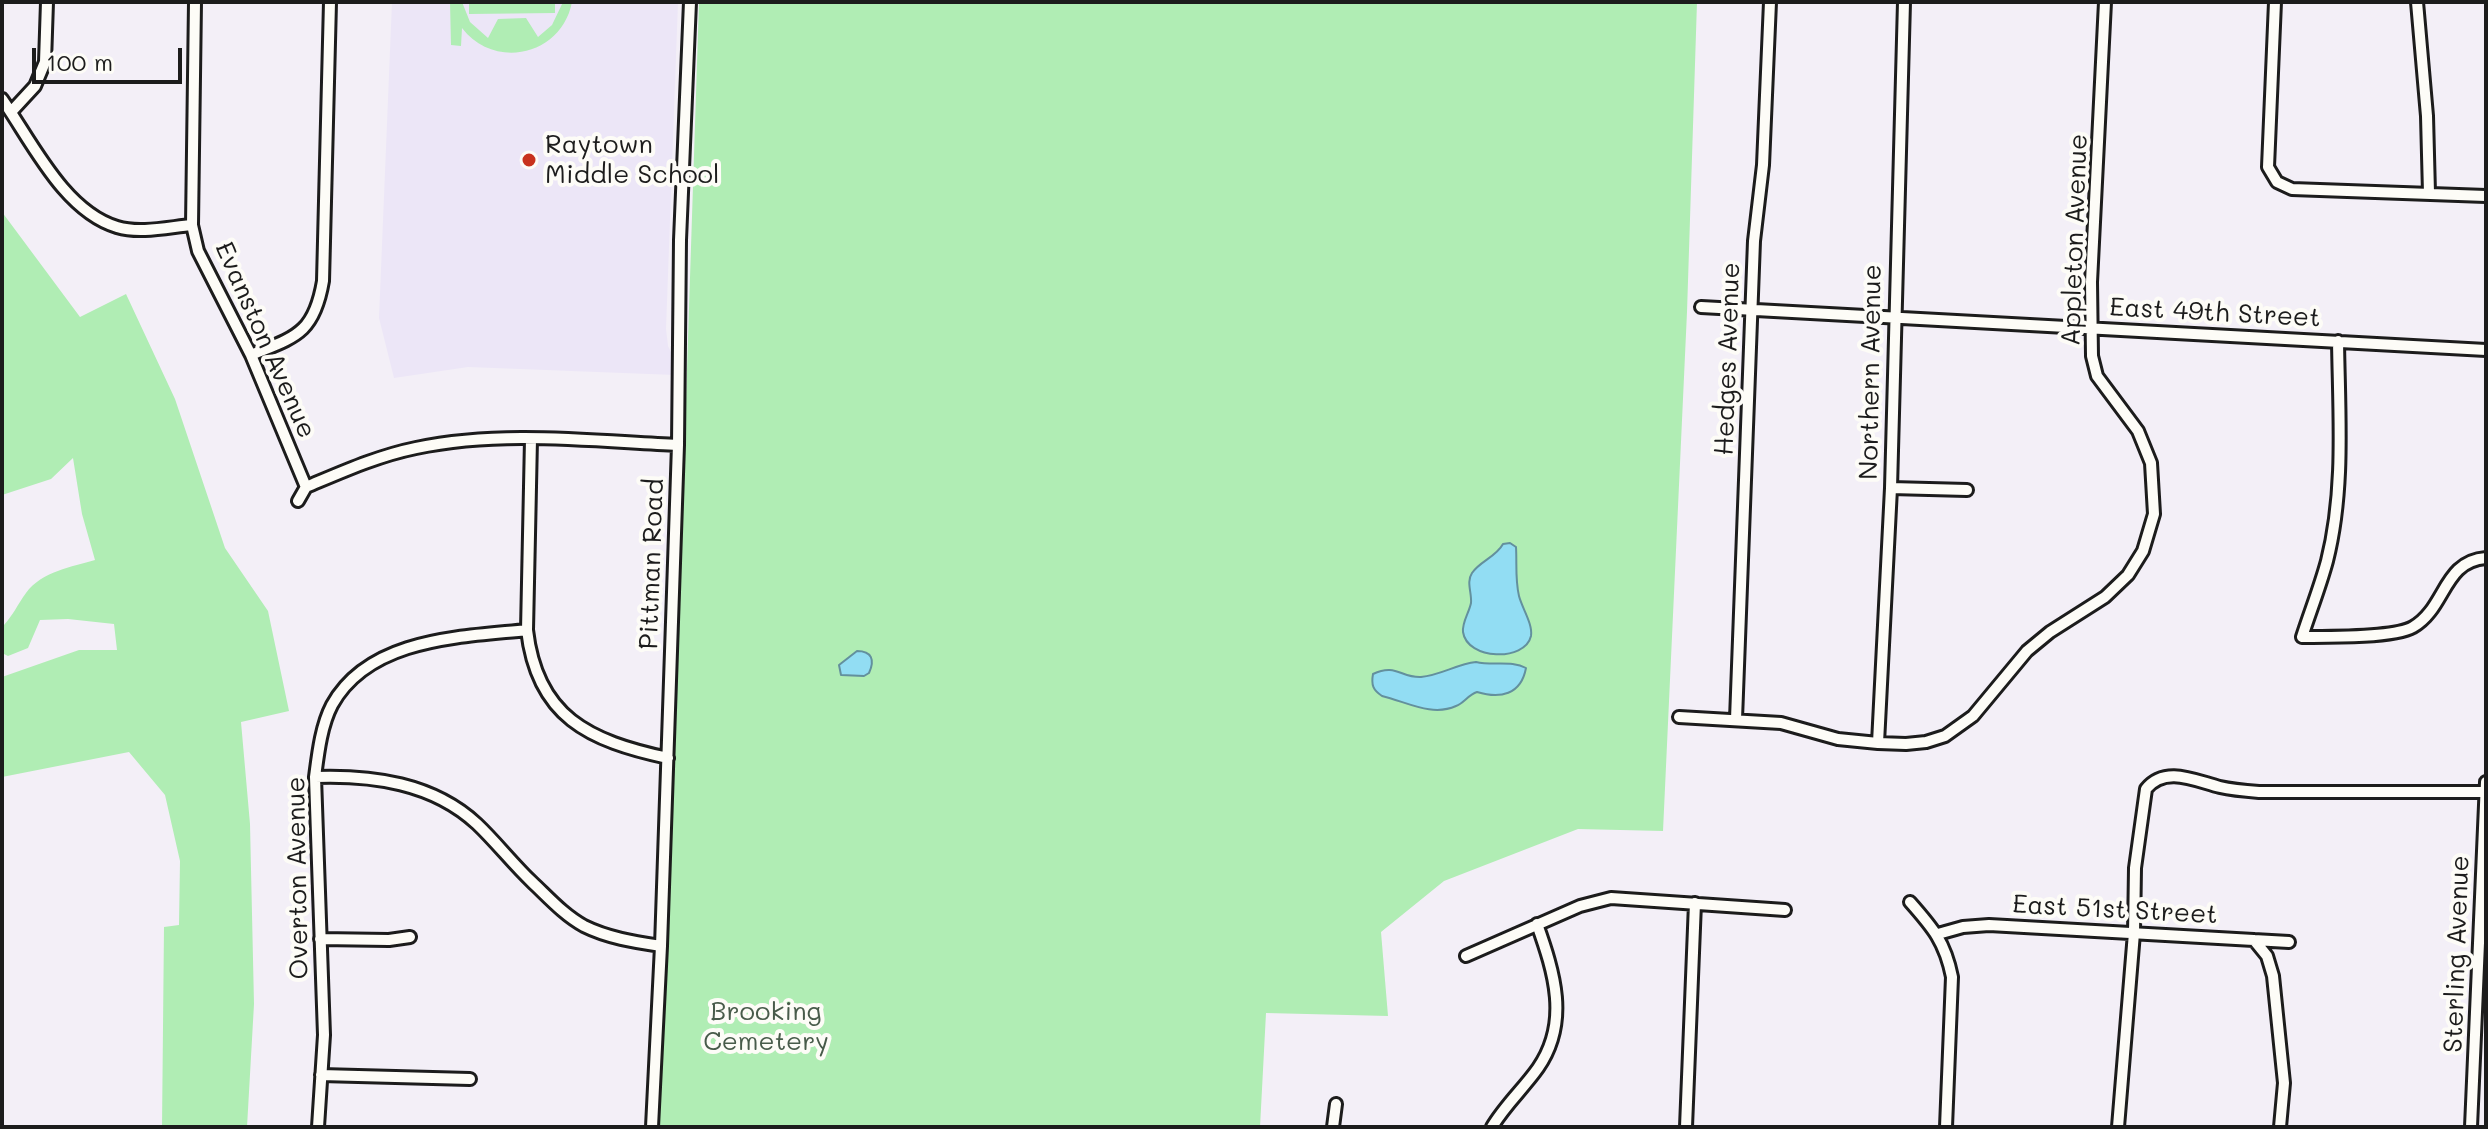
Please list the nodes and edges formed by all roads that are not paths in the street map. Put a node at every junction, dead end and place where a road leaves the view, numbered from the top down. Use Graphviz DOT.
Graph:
graph roads {
  1 [pos="47,2"];
  2 [pos="195,2"];
  3 [pos="330,2"];
  4 [pos="690,2"];
  5 [pos="1770,2"];
  6 [pos="1904,2"];
  7 [pos="2105,2"];
  8 [pos="2275,2"];
  9 [pos="2417,2"];
  10 [pos="2,99"];
  11 [pos="11,112"];
  12 [pos="2429,193"];
  13 [pos="2486,196"];
  14 [pos="192,225"];
  15 [pos="1701,307"];
  16 [pos="1752,310"];
  17 [pos="1894,319"];
  18 [pos="2092,329"];
  19 [pos="2338,341"];
  20 [pos="2486,350"];
  21 [pos="251,355"];
  22 [pos="531,439"];
  23 [pos="678,445"];
  24 [pos="306,487"];
  25 [pos="1891,488"];
  26 [pos="1967,490"];
  27 [pos="298,501"];
  28 [pos="2486,558"];
  29 [pos="527,630"];
  30 [pos="1679,717"];
  31 [pos="1736,719"];
  32 [pos="1878,743"];
  33 [pos="668,758"];
  34 [pos="315,777"];
  35 [pos="2486,782"];
  36 [pos="2486,792"];
  37 [pos="1910,902"];
  38 [pos="1695,903"];
  39 [pos="1785,910"];
  40 [pos="1537,924"];
  41 [pos="2134,933"];
  42 [pos="1938,934"];
  43 [pos="410,937"];
  44 [pos="320,939"];
  45 [pos="2254,940"];
  46 [pos="2289,942"];
  47 [pos="661,946"];
  48 [pos="1466,956"];
  49 [pos="321,1075"];
  50 [pos="470,1079"];
  51 [pos="1336,1104"];
  52 [pos="318,1127"];
  53 [pos="652,1127"];
  54 [pos="1333,1127"];
  55 [pos="1492,1127"];
  56 [pos="1686,1127"];
  57 [pos="1946,1127"];
  58 [pos="2118,1127"];
  59 [pos="2280,1127"];
  60 [pos="2471,1127"];
  1 -- 11 [label="street"];
  2 -- 14 [label="street, Evanston Avenue"];
  3 -- 21 [label="street"];
  4 -- 23 [label="street, Pittman Road"];
  5 -- 16 [label="street, Hedges Avenue"];
  6 -- 17 [label="street, Northern Avenue"];
  7 -- 18 [label="street, Appleton Avenue"];
  8 -- 12 [label="street"];
  9 -- 12 [label="street"];
  10 -- 11 [label="street"];
  11 -- 14 [label="street"];
  12 -- 13 [label="street"];
  14 -- 21 [label="street, Evanston Avenue"];
  15 -- 16 [label="street, East 49th Street"];
  16 -- 17 [label="street, East 49th Street"];
  16 -- 31 [label="street, Hedges Avenue"];
  17 -- 18 [label="street, East 49th Street"];
  17 -- 25 [label="street, Northern Avenue"];
  18 -- 19 [label="street, East 49th Street"];
  18 -- 32 [label="street, Appleton Avenue"];
  19 -- 20 [label="street, East 49th Street"];
  19 -- 28 [label="street"];
  21 -- 24 [label="street, Evanston Avenue"];
  22 -- 23 [label="street"];
  22 -- 24 [label="street"];
  22 -- 29 [label="street"];
  23 -- 33 [label="street, Pittman Road"];
  24 -- 27 [label="street"];
  25 -- 26 [label="street"];
  25 -- 32 [label="street, Northern Avenue"];
  29 -- 33 [label="street"];
  29 -- 34 [label="street, Overton Avenue"];
  30 -- 31 [label="street, Appleton Avenue"];
  31 -- 32 [label="street, Appleton Avenue"];
  33 -- 47 [label="street, Pittman Road"];
  34 -- 44 [label="street, Overton Avenue"];
  34 -- 47 [label="street"];
  35 -- 36 [label="street, Sterling Avenue"];
  36 -- 41 [label="street"];
  36 -- 60 [label="street, Sterling Avenue"];
  37 -- 42 [label="street"];
  38 -- 39 [label="street"];
  38 -- 40 [label="street"];
  38 -- 56 [label="street"];
  40 -- 48 [label="street"];
  40 -- 55 [label="street"];
  41 -- 42 [label="street, East 51st Street"];
  41 -- 45 [label="street, East 51st Street"];
  41 -- 58 [label="street"];
  42 -- 57 [label="street"];
  43 -- 44 [label="street"];
  44 -- 49 [label="street, Overton Avenue"];
  45 -- 46 [label="street, East 51st Street"];
  45 -- 59 [label="street"];
  47 -- 53 [label="street, Pittman Road"];
  49 -- 50 [label="street"];
  49 -- 52 [label="street, Overton Avenue"];
  51 -- 54 [label="street"];
}
